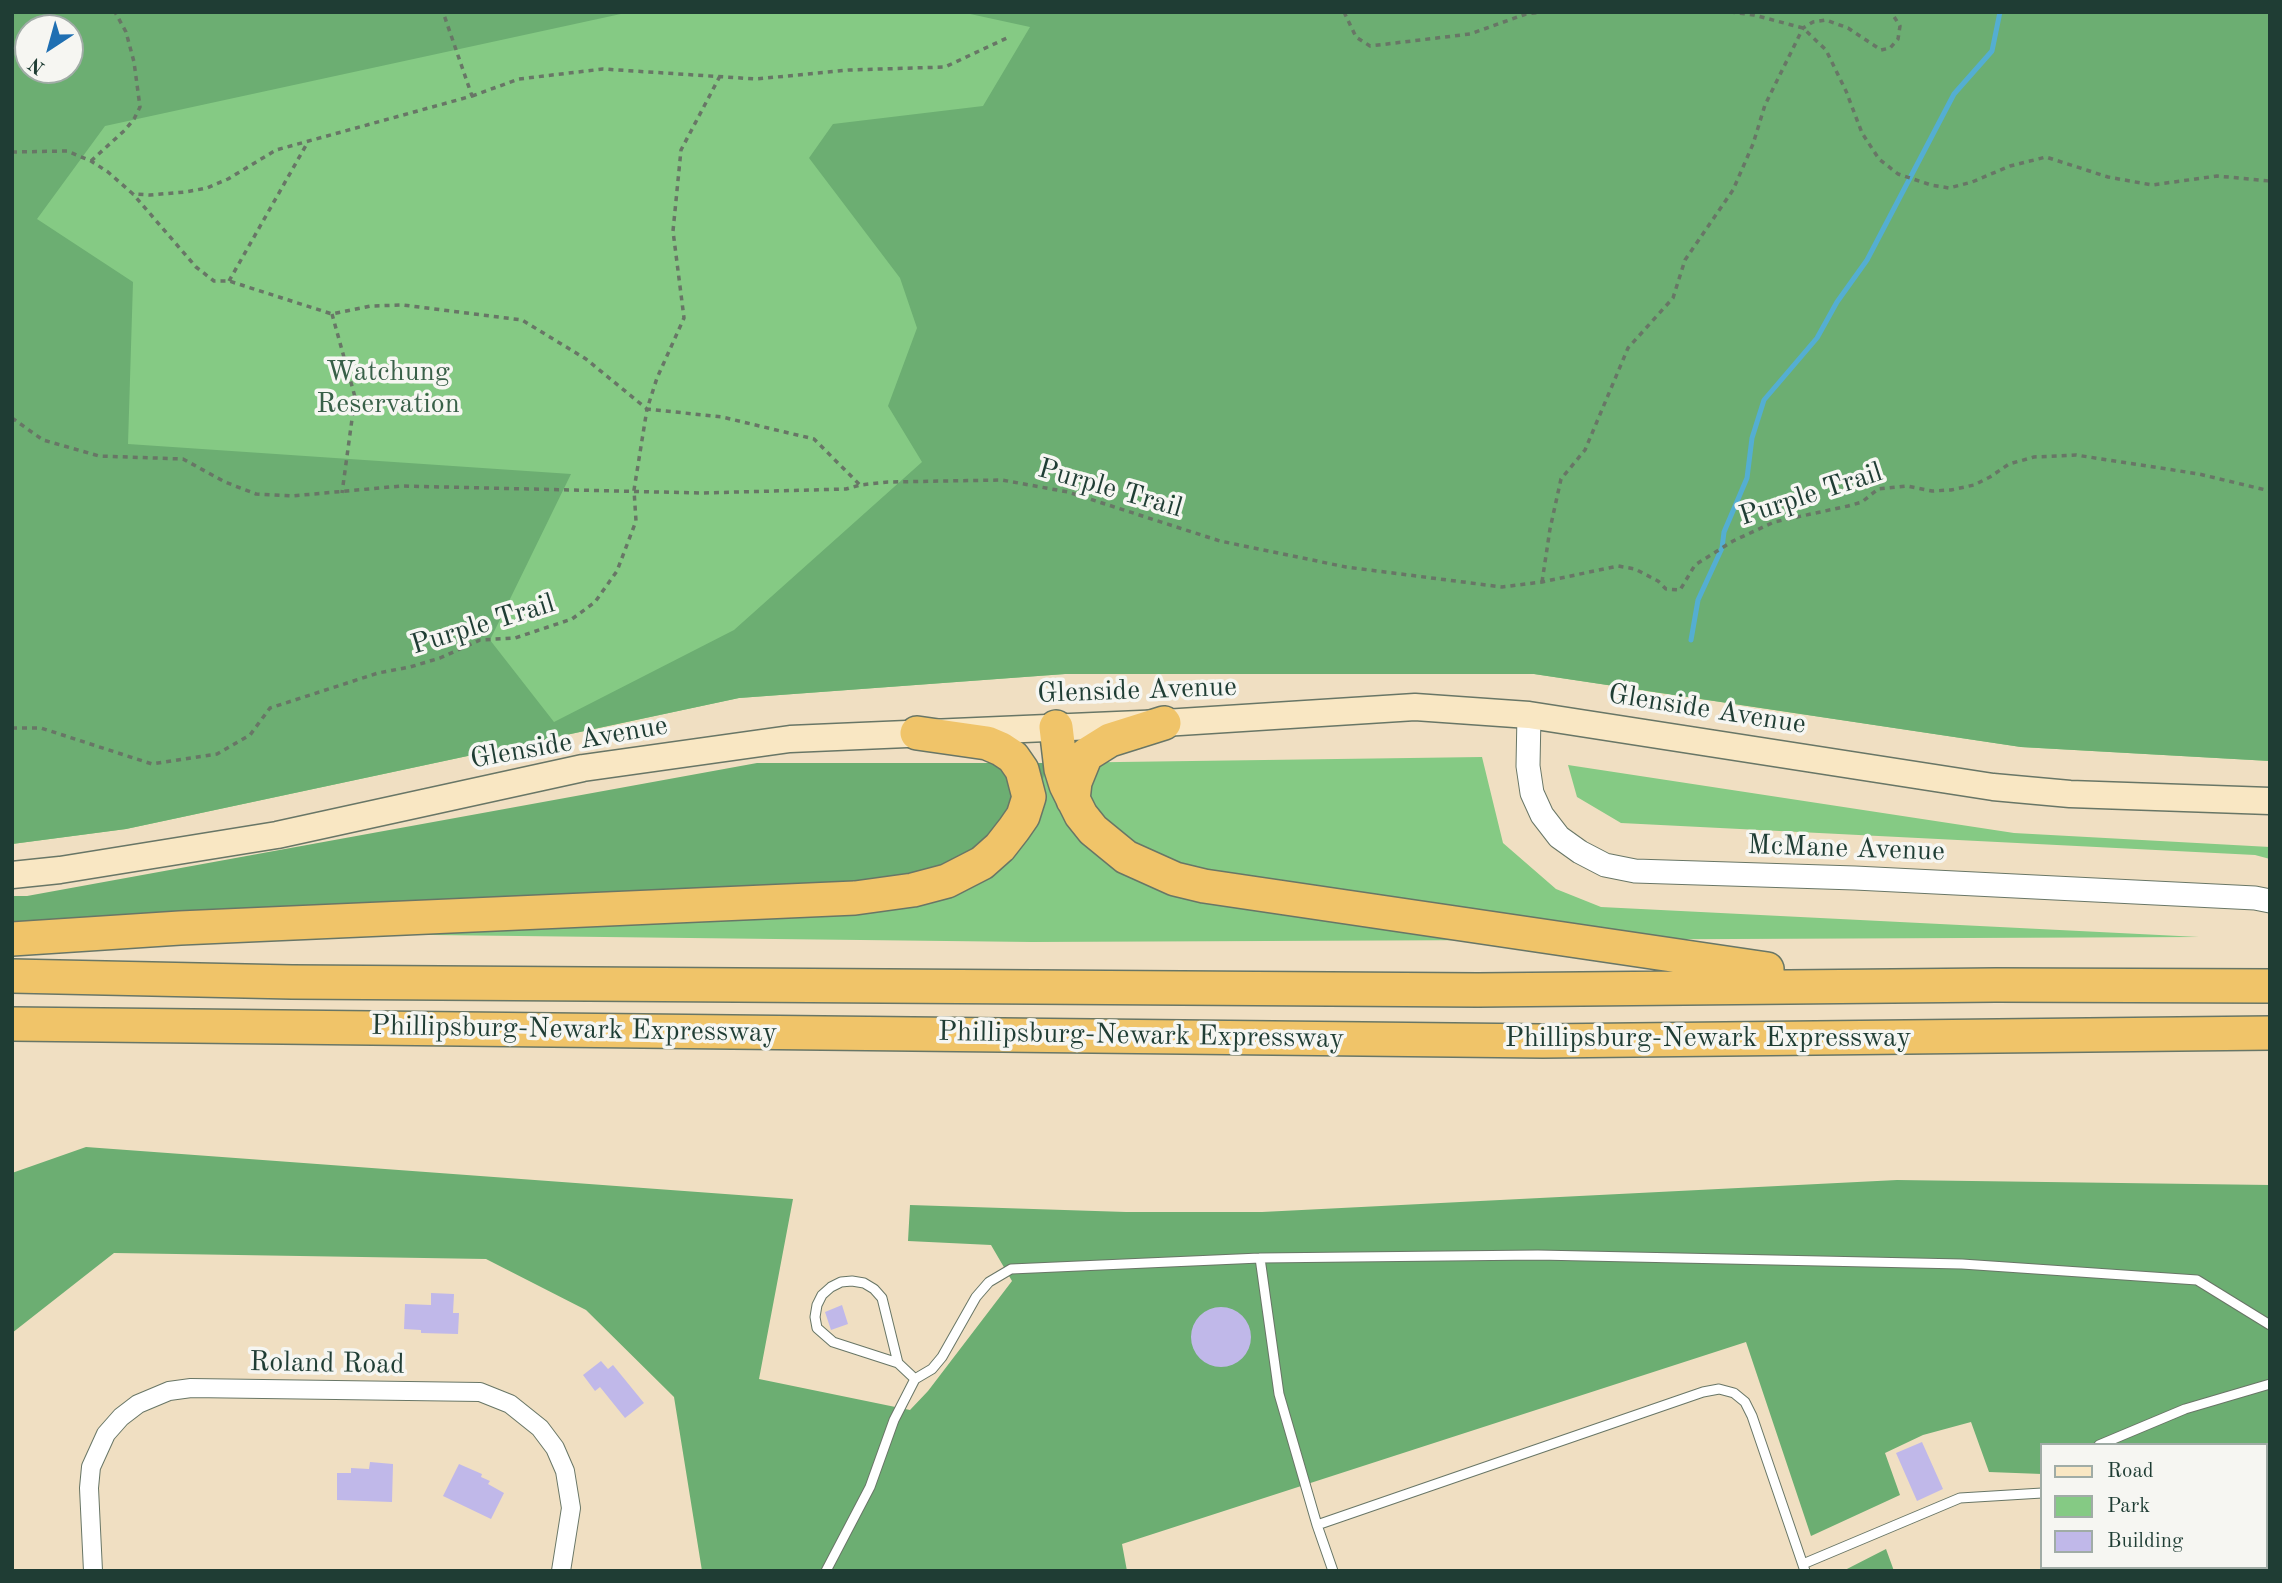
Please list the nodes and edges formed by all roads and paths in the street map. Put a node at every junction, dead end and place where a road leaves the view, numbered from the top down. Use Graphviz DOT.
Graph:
graph roads {
  1 [pos="115,12"];
  2 [pos="443,12"];
  3 [pos="1344,12"];
  4 [pos="1542,12"];
  5 [pos="1730,12"];
  6 [pos="1891,12"];
  7 [pos="1803,28"];
  8 [pos="1009,37"];
  9 [pos="720,76"];
  10 [pos="472,96"];
  11 [pos="309,140"];
  12 [pos="12,152"];
  13 [pos="91,161"];
  14 [pos="2270,181"];
  15 [pos="133,194"];
  16 [pos="229,281"];
  17 [pos="332,314"];
  18 [pos="647,409"];
  19 [pos="12,418"];
  20 [pos="860,485"];
  21 [pos="634,490"];
  22 [pos="2270,491"];
  23 [pos="341,493"];
  24 [pos="1542,582"];
  25 [pos="1529,715"];
  26 [pos="1164,723"];
  27 [pos="1046,727"];
  28 [pos="12,728"];
  29 [pos="917,733"];
  30 [pos="1029,797"];
  31 [pos="1073,800"];
  32 [pos="2270,801"];
  33 [pos="12,875"];
  34 [pos="2270,901"];
  35 [pos="12,939"];
  36 [pos="12,976"];
  37 [pos="1996,985"];
  38 [pos="2270,986"];
  39 [pos="12,1024"];
  40 [pos="2270,1033"];
  41 [pos="1260,1258"];
  42 [pos="2270,1325"];
  43 [pos="898,1363"];
  44 [pos="915,1379"];
  45 [pos="2270,1384"];
  46 [pos="2104,1443"];
  47 [pos="2037,1494"];
  48 [pos="1317,1525"];
  49 [pos="1804,1567"];
  50 [pos="93,1571"];
  51 [pos="561,1571"];
  52 [pos="826,1571"];
  53 [pos="1333,1571"];
  1 -- 13 [label="path"];
  2 -- 10 [label="path"];
  3 -- 4 [label="path"];
  5 -- 7 [label="path"];
  6 -- 7 [label="path"];
  7 -- 14 [label="path"];
  7 -- 24 [label="path"];
  8 -- 9 [label="path"];
  9 -- 10 [label="path"];
  9 -- 18 [label="path"];
  10 -- 11 [label="path"];
  11 -- 15 [label="path"];
  11 -- 16 [label="path"];
  12 -- 13 [label="path"];
  13 -- 15 [label="path"];
  15 -- 16 [label="path"];
  16 -- 17 [label="path"];
  17 -- 18 [label="path"];
  17 -- 23 [label="path"];
  18 -- 20 [label="path"];
  18 -- 21 [label="path"];
  19 -- 23 [label="path"];
  20 -- 21 [label="path, Purple Trail"];
  20 -- 24 [label="path, Purple Trail"];
  21 -- 23 [label="path"];
  21 -- 28 [label="path, Purple Trail"];
  22 -- 24 [label="path, Purple Trail"];
  25 -- 26 [label="main road, Glenside Avenue"];
  25 -- 32 [label="main road, Glenside Avenue"];
  25 -- 34 [label="street, McMane Avenue"];
  26 -- 27 [label="main road, Glenside Avenue"];
  26 -- 31 [label="highway"];
  27 -- 29 [label="main road, Glenside Avenue"];
  27 -- 30 [label="highway"];
  27 -- 31 [label="highway"];
  29 -- 30 [label="highway"];
  29 -- 33 [label="main road, Glenside Avenue"];
  30 -- 35 [label="highway"];
  31 -- 37 [label="highway"];
  36 -- 37 [label="highway, Phillipsburg-Newark Expressway"];
  37 -- 38 [label="highway, Phillipsburg-Newark Expressway"];
  39 -- 40 [label="highway, Phillipsburg-Newark Expressway"];
  41 -- 42 [label="lane"];
  41 -- 44 [label="lane"];
  41 -- 48 [label="lane"];
  43 -- 43 [label="lane"];
  43 -- 44 [label="lane"];
  44 -- 52 [label="lane"];
  45 -- 46 [label="lane"];
  47 -- 49 [label="lane"];
  48 -- 49 [label="lane"];
  48 -- 53 [label="lane"];
  50 -- 51 [label="street, Roland Road"];
}
